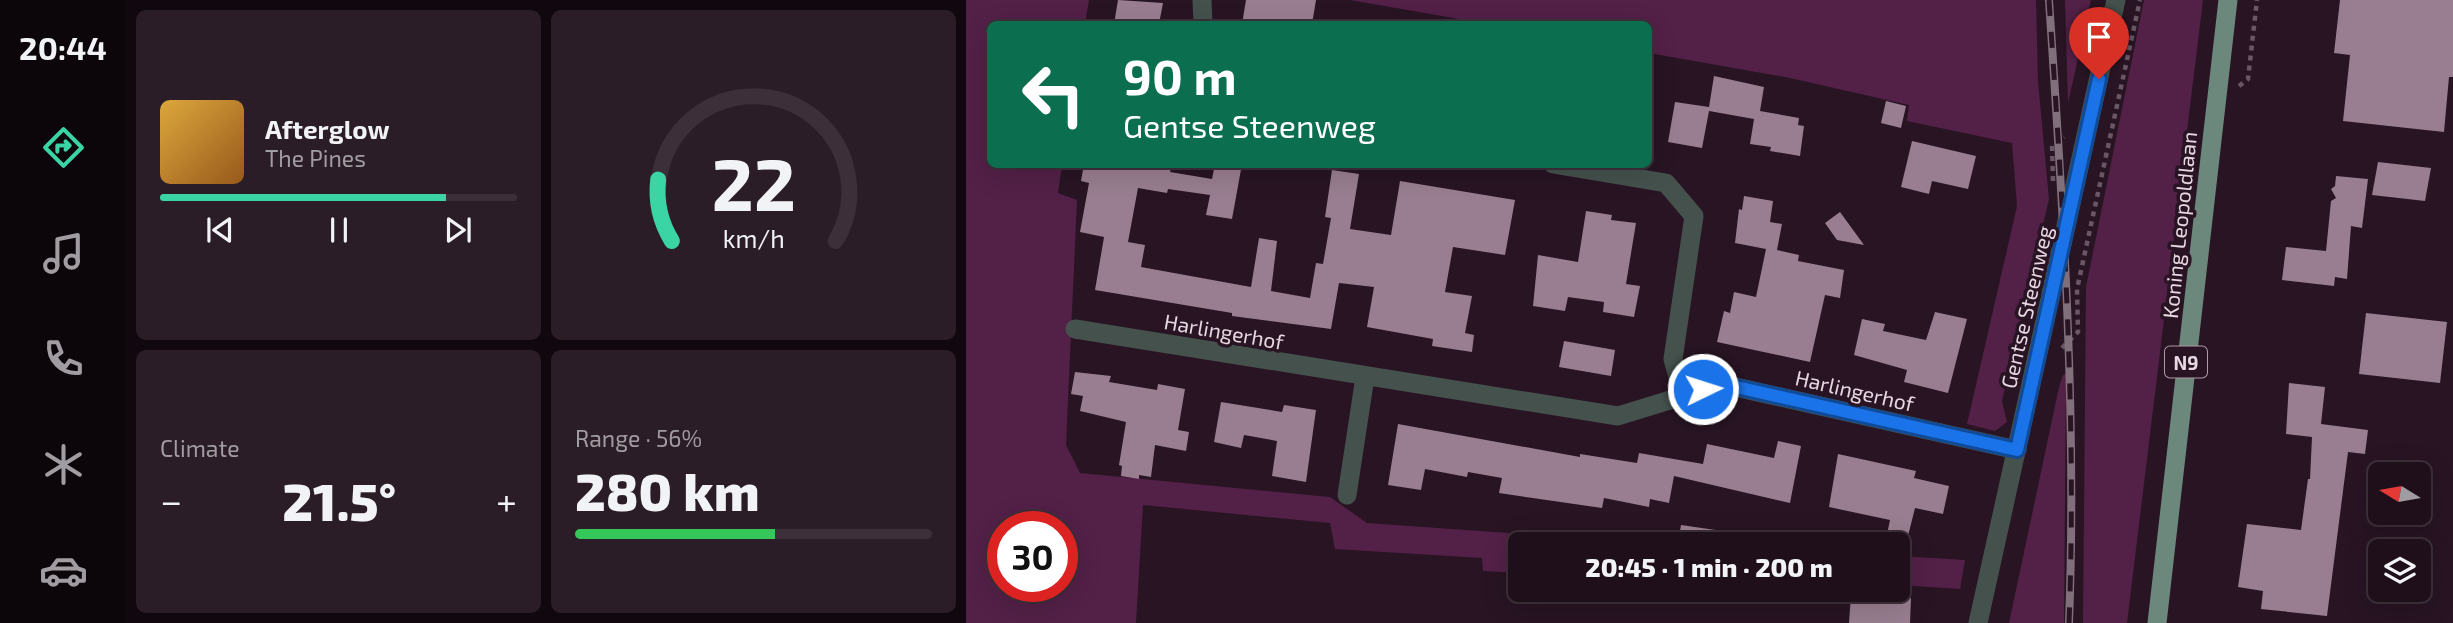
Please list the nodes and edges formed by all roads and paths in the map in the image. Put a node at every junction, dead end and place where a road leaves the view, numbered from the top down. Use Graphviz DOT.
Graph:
graph roads {
  1 [pos="1202,0"];
  2 [pos="2116,0"];
  3 [pos="2228,0"];
  4 [pos="2257,0"];
  5 [pos="1203,21"];
  6 [pos="2216,102"];
  7 [pos="1577,168"];
  8 [pos="1075,329"];
  9 [pos="1365,377"];
  10 [pos="1683,395"];
  11 [pos="2017,450"];
  12 [pos="1347,495"];
  13 [pos="1978,623"];
  14 [pos="2157,623"];
  1 -- 5 [label="street"];
  2 -- 11 [label="street, Gentse Steenweg"];
  3 -- 6 [label="main road, Koning Leopoldlaan / N9"];
  4 -- 6 [label="path"];
  6 -- 14 [label="main road, Koning Leopoldlaan / N9"];
  7 -- 10 [label="street"];
  8 -- 9 [label="street, Harlingerhof"];
  9 -- 10 [label="street, Harlingerhof"];
  9 -- 12 [label="street"];
  10 -- 11 [label="street, Harlingerhof"];
  11 -- 13 [label="street, Gentse Steenweg"];
}
